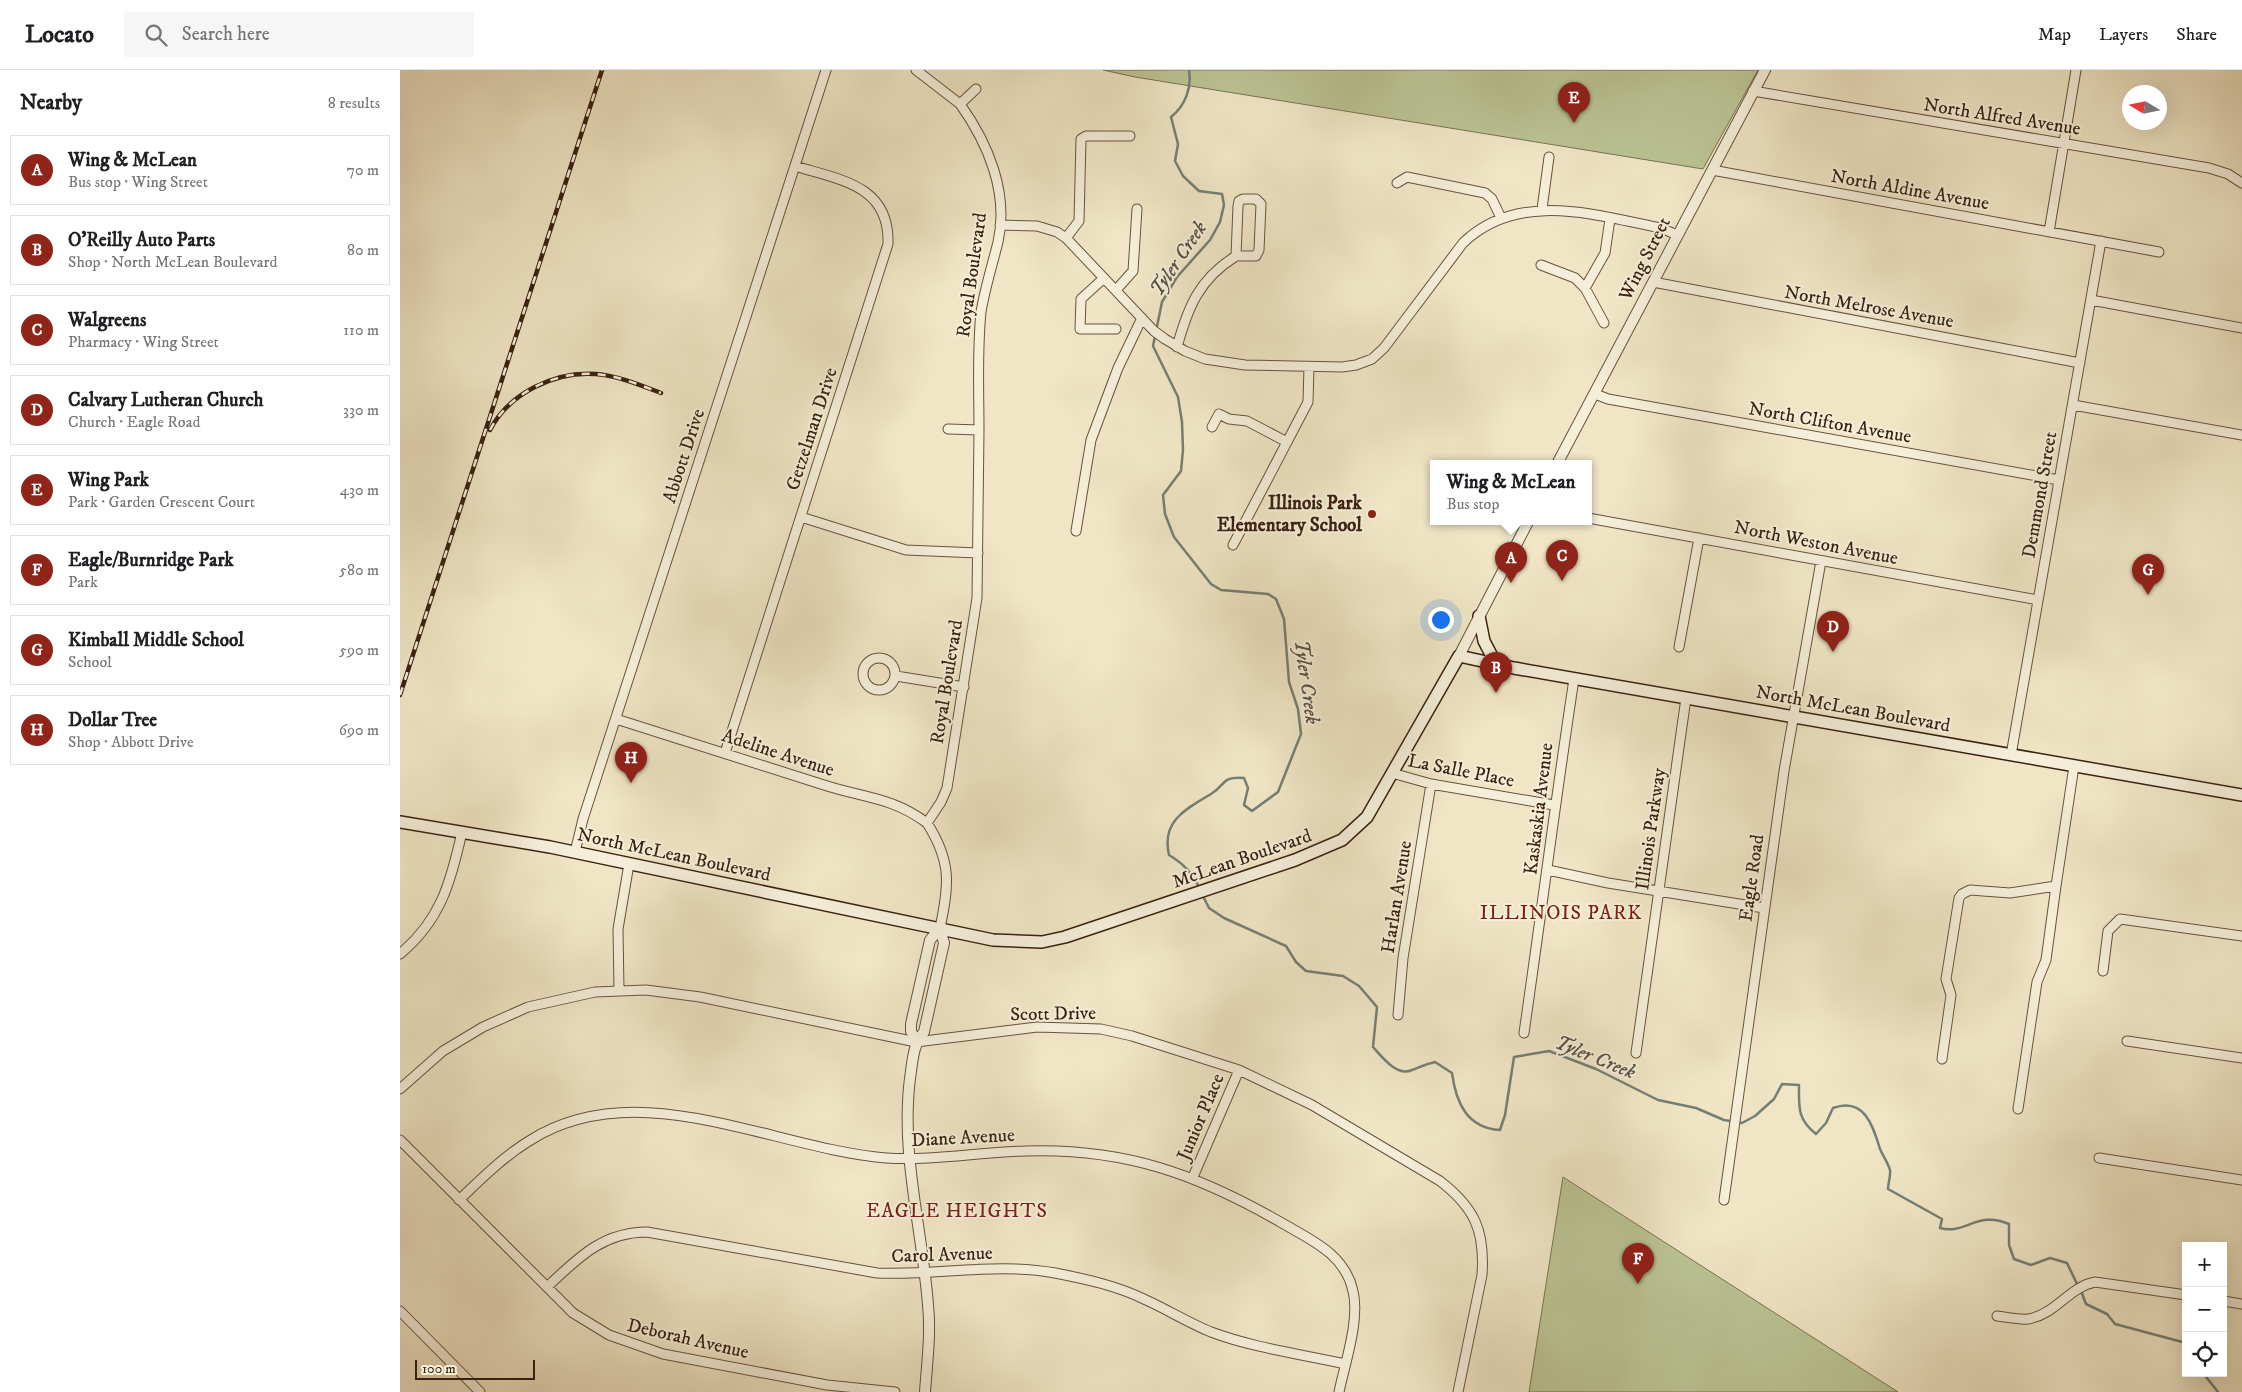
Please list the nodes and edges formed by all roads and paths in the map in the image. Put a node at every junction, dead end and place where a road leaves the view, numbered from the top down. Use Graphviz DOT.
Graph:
graph roads {
  1 [pos="826,70"];
  2 [pos="916,70"];
  3 [pos="1765,70"];
  4 [pos="2076,70"];
  5 [pos="976,89"];
  6 [pos="1753,91"];
  7 [pos="960,104"];
  8 [pos="1130,136"];
  9 [pos="2064,144"];
  10 [pos="1549,157"];
  11 [pos="795,166"];
  12 [pos="1712,170"];
  13 [pos="1397,183"];
  14 [pos="2242,183"];
  15 [pos="1542,209"];
  16 [pos="1137,210"];
  17 [pos="1501,218"];
  18 [pos="1610,218"];
  19 [pos="1000,225"];
  20 [pos="2049,232"];
  21 [pos="1677,235"];
  22 [pos="1066,238"];
  23 [pos="2101,242"];
  24 [pos="2159,252"];
  25 [pos="1236,256"];
  26 [pos="1541,265"];
  27 [pos="1104,278"];
  28 [pos="1653,282"];
  29 [pos="1585,288"];
  30 [pos="1116,290"];
  31 [pos="2091,300"];
  32 [pos="1144,320"];
  33 [pos="1604,323"];
  34 [pos="2242,328"];
  35 [pos="1116,329"];
  36 [pos="1177,347"];
  37 [pos="2080,363"];
  38 [pos="1309,367"];
  39 [pos="1595,394"];
  40 [pos="2072,405"];
  41 [pos="1212,427"];
  42 [pos="948,430"];
  43 [pos="979,430"];
  44 [pos="2242,435"];
  45 [pos="1287,442"];
  46 [pos="1559,460"];
  47 [pos="2059,480"];
  48 [pos="801,517"];
  49 [pos="1592,519"];
  50 [pos="1526,525"];
  51 [pos="1076,531"];
  52 [pos="1699,538"];
  53 [pos="1233,545"];
  54 [pos="978,553"];
  55 [pos="1821,561"];
  56 [pos="2038,600"];
  57 [pos="1479,616"];
  58 [pos="1679,647"];
  59 [pos="1459,656"];
  60 [pos="1496,664"];
  61 [pos="896,676"];
  62 [pos="1574,679"];
  63 [pos="964,687"];
  64 [pos="1686,698"];
  65 [pos="1794,717"];
  66 [pos="616,719"];
  67 [pos="725,753"];
  68 [pos="2011,754"];
  69 [pos="2074,766"];
  70 [pos="1392,773"];
  71 [pos="1431,784"];
  72 [pos="2242,795"];
  73 [pos="1554,805"];
  74 [pos="400,822"];
  75 [pos="927,823"];
  76 [pos="462,832"];
  77 [pos="575,852"];
  78 [pos="629,864"];
  79 [pos="1548,870"];
  80 [pos="2056,886"];
  81 [pos="1658,891"];
  82 [pos="1764,908"];
  83 [pos="940,928"];
  84 [pos="2242,936"];
  85 [pos="400,954"];
  86 [pos="2103,971"];
  87 [pos="619,990"];
  88 [pos="1398,1015"];
  89 [pos="1524,1033"];
  90 [pos="2127,1041"];
  91 [pos="916,1042"];
  92 [pos="1636,1053"];
  93 [pos="2242,1058"];
  94 [pos="1942,1059"];
  95 [pos="1239,1070"];
  96 [pos="400,1089"];
  97 [pos="2018,1109"];
  98 [pos="400,1140"];
  99 [pos="909,1158"];
  100 [pos="2099,1158"];
  101 [pos="1193,1177"];
  102 [pos="2242,1180"];
  103 [pos="459,1200"];
  104 [pos="1724,1200"];
  105 [pos="924,1273"];
  106 [pos="547,1287"];
  107 [pos="2182,1294"];
  108 [pos="2227,1302"];
  109 [pos="2242,1304"];
  110 [pos="400,1311"];
  111 [pos="1997,1316"];
  112 [pos="1344,1364"];
  113 [pos="480,1392"];
  114 [pos="895,1392"];
  115 [pos="925,1392"];
  116 [pos="1339,1392"];
  117 [pos="1458,1392"];
  1 -- 11 [label="street, Abbott Drive"];
  2 -- 7 [label="street, Royal Boulevard"];
  3 -- 6 [label="street, Wing Street"];
  4 -- 9 [label="street"];
  5 -- 7 [label="street"];
  6 -- 9 [label="street, North Alfred Avenue"];
  6 -- 12 [label="street, Wing Street"];
  7 -- 19 [label="street, Royal Boulevard"];
  8 -- 22 [label="street"];
  9 -- 14 [label="street, North Alfred Avenue"];
  9 -- 20 [label="street"];
  10 -- 15 [label="street"];
  11 -- 48 [label="street, Getzelman Drive"];
  11 -- 66 [label="street, Abbott Drive"];
  12 -- 20 [label="street, North Aldine Avenue"];
  12 -- 21 [label="street, Wing Street"];
  13 -- 17 [label="street"];
  15 -- 17 [label="street"];
  15 -- 18 [label="street"];
  16 -- 30 [label="street"];
  17 -- 38 [label="street"];
  18 -- 21 [label="street"];
  18 -- 29 [label="street"];
  19 -- 22 [label="street"];
  19 -- 43 [label="street, Royal Boulevard"];
  20 -- 23 [label="street, North Aldine Avenue"];
  21 -- 28 [label="street, Wing Street"];
  22 -- 27 [label="street"];
  23 -- 24 [label="street, North Aldine Avenue"];
  23 -- 31 [label="street, Demmond Street"];
  25 -- 25 [label="street"];
  25 -- 36 [label="street"];
  26 -- 29 [label="street"];
  27 -- 30 [label="street"];
  27 -- 35 [label="street"];
  28 -- 37 [label="street, North Melrose Avenue"];
  28 -- 39 [label="street, Wing Street"];
  29 -- 33 [label="street"];
  30 -- 32 [label="street"];
  31 -- 34 [label="street"];
  31 -- 37 [label="street, Demmond Street"];
  32 -- 36 [label="street"];
  32 -- 51 [label="street"];
  36 -- 38 [label="street"];
  37 -- 40 [label="street, Demmond Street"];
  38 -- 45 [label="street"];
  39 -- 46 [label="street, Wing Street"];
  39 -- 47 [label="street, North Clifton Avenue"];
  40 -- 44 [label="street"];
  40 -- 47 [label="street, Demmond Street"];
  41 -- 45 [label="street"];
  42 -- 43 [label="street"];
  43 -- 54 [label="street, Royal Boulevard"];
  45 -- 53 [label="street"];
  47 -- 56 [label="street, Demmond Street"];
  48 -- 54 [label="street"];
  48 -- 67 [label="street, Getzelman Drive"];
  49 -- 52 [label="street, North Weston Avenue"];
  50 -- 57 [label="street"];
  52 -- 55 [label="street, North Weston Avenue"];
  52 -- 58 [label="street"];
  54 -- 63 [label="street, Royal Boulevard"];
  55 -- 56 [label="street, North Weston Avenue"];
  55 -- 65 [label="street, Eagle Road"];
  56 -- 68 [label="street, Demmond Street"];
  57 -- 59 [label="street"];
  57 -- 60 [label="main road"];
  59 -- 60 [label="main road, North McLean Boulevard"];
  59 -- 70 [label="main road, McLean Boulevard"];
  60 -- 62 [label="main road, North McLean Boulevard"];
  61 -- 63 [label="street"];
  62 -- 64 [label="main road, North McLean Boulevard"];
  62 -- 73 [label="street, Kaskaskia Avenue"];
  63 -- 75 [label="street, Royal Boulevard"];
  64 -- 65 [label="main road, North McLean Boulevard"];
  64 -- 81 [label="street, Illinois Parkway"];
  65 -- 68 [label="main road, North McLean Boulevard"];
  65 -- 82 [label="street, Eagle Road"];
  66 -- 67 [label="street, Adeline Avenue"];
  66 -- 77 [label="street, Abbott Drive"];
  67 -- 75 [label="street, Adeline Avenue"];
  68 -- 69 [label="main road, North McLean Boulevard"];
  69 -- 72 [label="main road, North McLean Boulevard"];
  69 -- 80 [label="street"];
  70 -- 71 [label="street, La Salle Place"];
  70 -- 83 [label="main road, McLean Boulevard"];
  71 -- 73 [label="street, La Salle Place"];
  71 -- 88 [label="street, Harlan Avenue"];
  73 -- 79 [label="street, Kaskaskia Avenue"];
  74 -- 76 [label="main road, North McLean Boulevard"];
  75 -- 83 [label="street"];
  76 -- 77 [label="main road, North McLean Boulevard"];
  76 -- 85 [label="street"];
  77 -- 78 [label="main road, North McLean Boulevard"];
  78 -- 83 [label="main road, North McLean Boulevard"];
  78 -- 87 [label="street"];
  79 -- 81 [label="street"];
  79 -- 89 [label="street, Kaskaskia Avenue"];
  80 -- 94 [label="street"];
  80 -- 97 [label="street"];
  81 -- 82 [label="street"];
  81 -- 92 [label="street, Illinois Parkway"];
  82 -- 104 [label="street, Eagle Road"];
  83 -- 91 [label="street"];
  83 -- 91 [label="street"];
  84 -- 86 [label="street"];
  87 -- 91 [label="street, Scott Drive"];
  87 -- 96 [label="street, Scott Drive"];
  90 -- 93 [label="street"];
  91 -- 95 [label="street, Scott Drive"];
  91 -- 99 [label="street"];
  95 -- 101 [label="street, Junior Place"];
  95 -- 117 [label="street, Scott Drive"];
  98 -- 103 [label="street, Deborah Avenue"];
  99 -- 101 [label="street, Diane Avenue"];
  99 -- 103 [label="street, Diane Avenue"];
  99 -- 105 [label="street"];
  100 -- 102 [label="street"];
  101 -- 112 [label="street, Diane Avenue"];
  103 -- 106 [label="street, Deborah Avenue"];
  105 -- 106 [label="street, Carol Avenue"];
  105 -- 112 [label="street, Carol Avenue"];
  105 -- 115 [label="street"];
  106 -- 114 [label="street, Deborah Avenue"];
  107 -- 111 [label="street"];
  108 -- 109 [label="street"];
  110 -- 113 [label="street"];
  112 -- 116 [label="street, Diane Avenue"];
}
